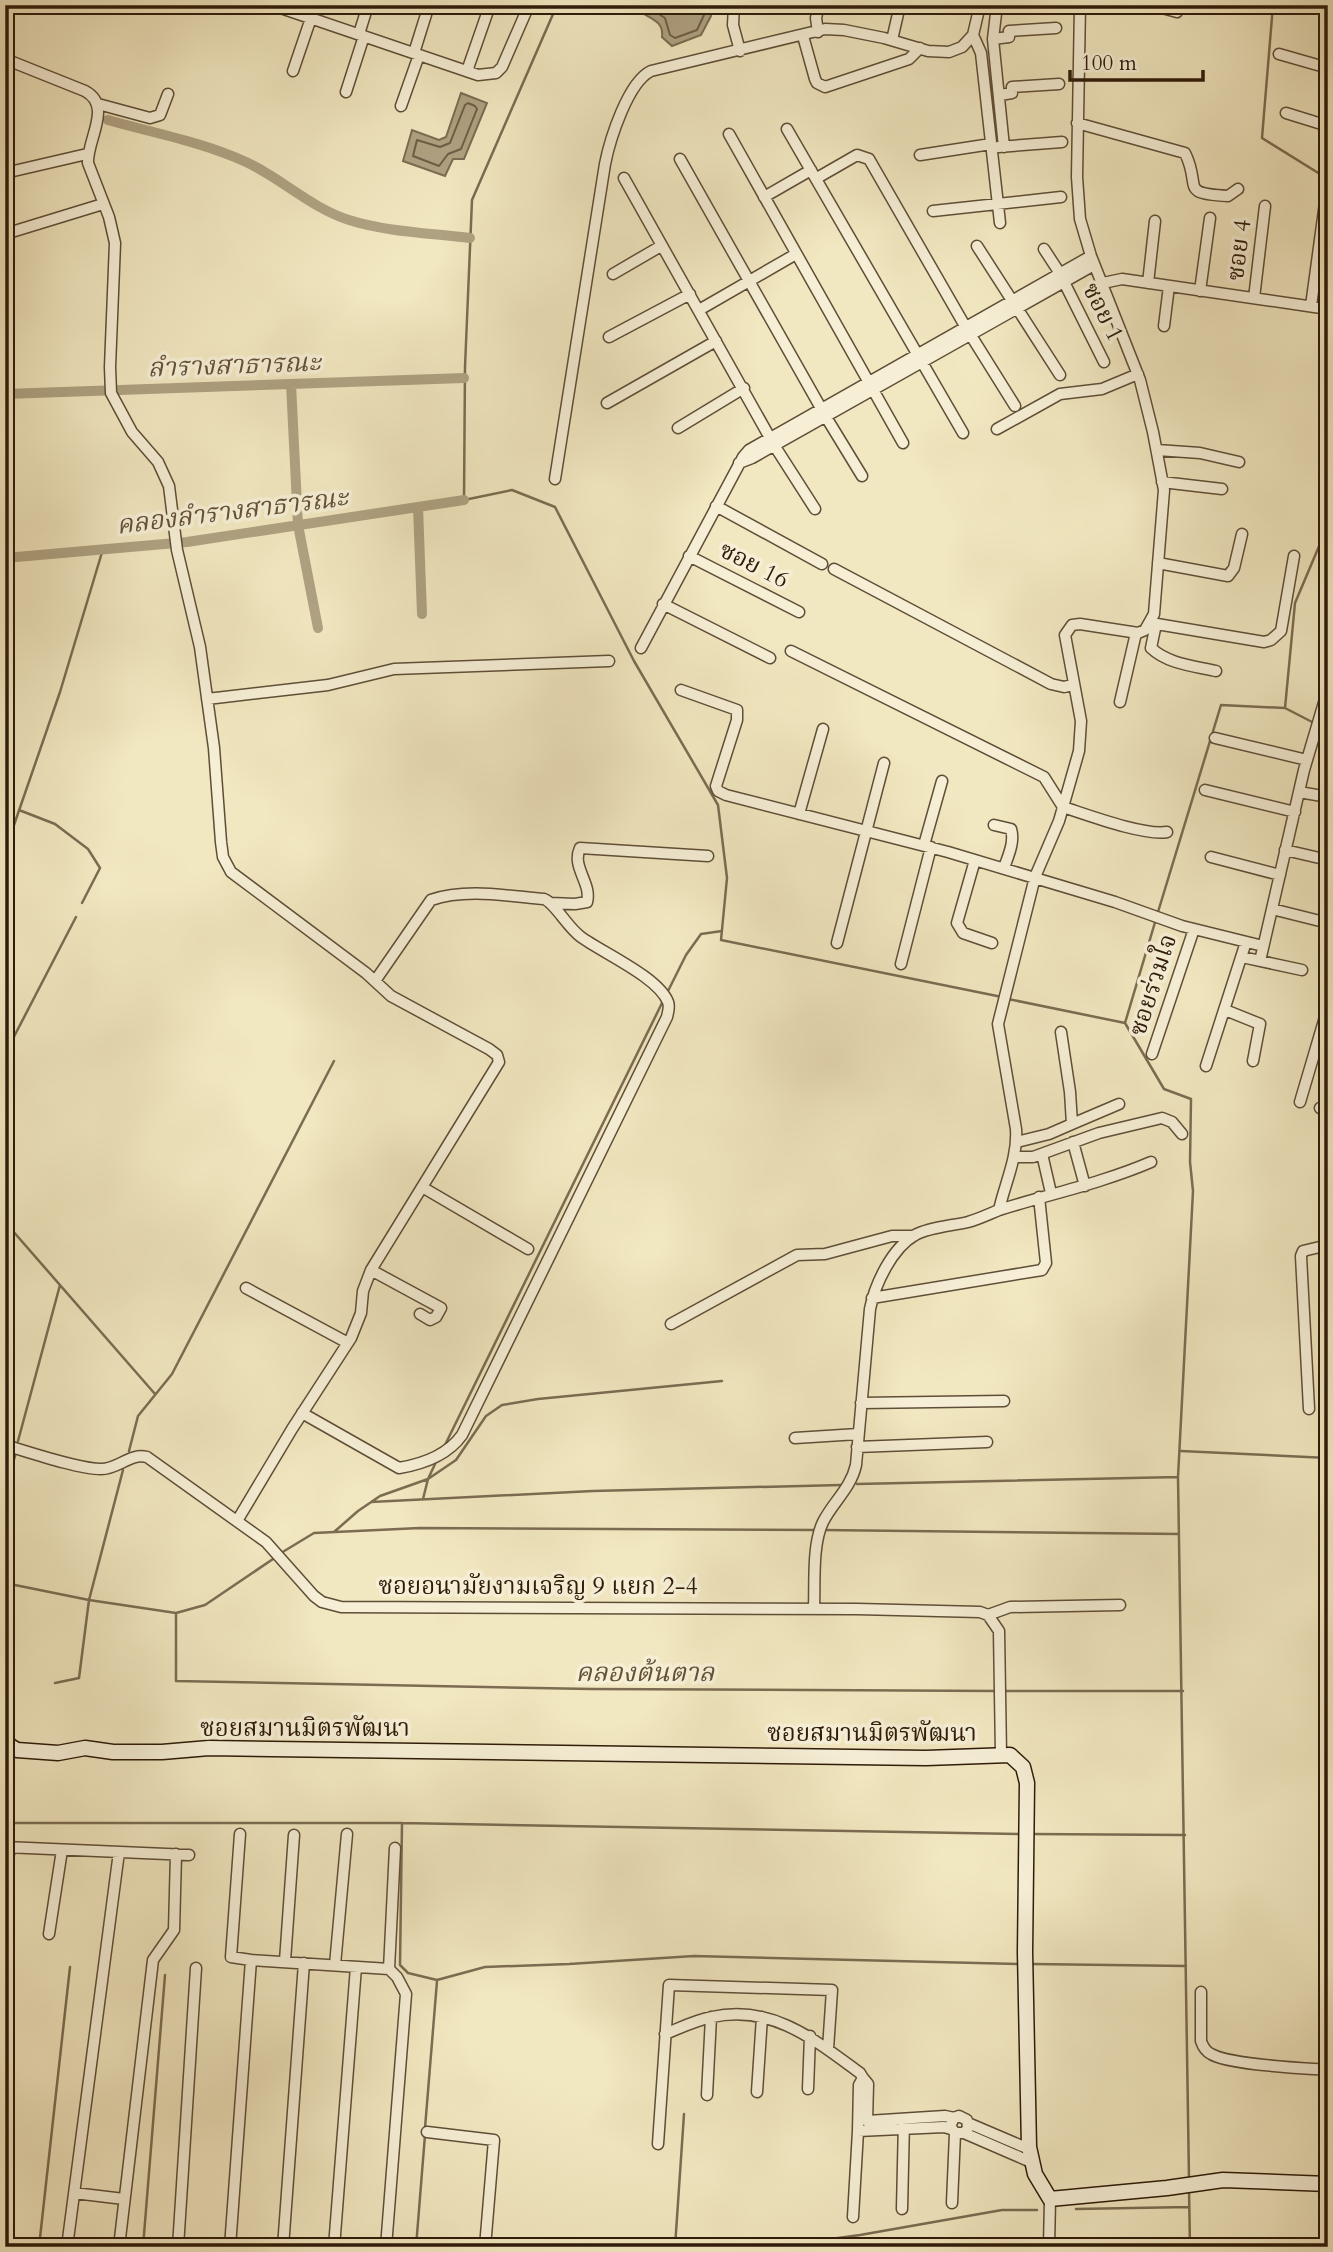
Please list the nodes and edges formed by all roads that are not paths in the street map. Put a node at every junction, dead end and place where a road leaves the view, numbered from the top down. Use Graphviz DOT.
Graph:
graph roads {
  1 [pos="272,5"];
  2 [pos="368,5"];
  3 [pos="429,5"];
  4 [pos="490,5"];
  5 [pos="529,5"];
  6 [pos="734,5"];
  7 [pos="819,5"];
  8 [pos="900,5"];
  9 [pos="980,5"];
  10 [pos="997,5"];
  11 [pos="1080,5"];
  12 [pos="1151,5"];
  13 [pos="1307,5"];
  14 [pos="1328,11"];
  15 [pos="1177,12"];
  16 [pos="308,13"];
  17 [pos="994,22"];
  18 [pos="1056,28"];
  19 [pos="1009,31"];
  20 [pos="818,32"];
  21 [pos="361,35"];
  22 [pos="973,35"];
  23 [pos="803,36"];
  24 [pos="993,39"];
  25 [pos="892,40"];
  26 [pos="920,48"];
  27 [pos="740,51"];
  28 [pos="416,54"];
  29 [pos="1279,54"];
  30 [pos="5,59"];
  31 [pos="1328,68"];
  32 [pos="293,71"];
  33 [pos="467,71"];
  34 [pos="998,80"];
  35 [pos="1059,84"];
  36 [pos="1012,87"];
  37 [pos="346,92"];
  38 [pos="168,94"];
  39 [pos="1000,95"];
  40 [pos="98,104"];
  41 [pos="401,106"];
  42 [pos="1286,113"];
  43 [pos="1077,123"];
  44 [pos="1328,126"];
  45 [pos="787,130"];
  46 [pos="729,134"];
  47 [pos="1062,142"];
  48 [pos="991,146"];
  49 [pos="1004,146"];
  50 [pos="87,154"];
  51 [pos="920,155"];
  52 [pos="680,159"];
  53 [pos="5,173"];
  54 [pos="814,174"];
  55 [pos="624,178"];
  56 [pos="1238,189"];
  57 [pos="764,197"];
  58 [pos="1061,197"];
  59 [pos="103,204"];
  60 [pos="998,204"];
  61 [pos="1325,204"];
  62 [pos="1265,206"];
  63 [pos="933,211"];
  64 [pos="1210,218"];
  65 [pos="1156,221"];
  66 [pos="1000,223"];
  67 [pos="5,234"];
  68 [pos="662,246"];
  69 [pos="977,246"];
  70 [pos="1044,249"];
  71 [pos="796,254"];
  72 [pos="1092,261"];
  73 [pos="613,274"];
  74 [pos="1061,277"];
  75 [pos="748,280"];
  76 [pos="1103,283"];
  77 [pos="1148,283"];
  78 [pos="1169,286"];
  79 [pos="1200,291"];
  80 [pos="690,294"];
  81 [pos="1254,298"];
  82 [pos="1015,304"];
  83 [pos="1311,306"];
  84 [pos="1328,309"];
  85 [pos="699,310"];
  86 [pos="1164,326"];
  87 [pos="968,331"];
  88 [pos="609,337"];
  89 [pos="716,341"];
  90 [pos="920,358"];
  91 [pos="1104,362"];
  92 [pos="1138,374"];
  93 [pos="1059,375"];
  94 [pos="871,385"];
  95 [pos="744,388"];
  96 [pos="607,403"];
  97 [pos="1015,407"];
  98 [pos="823,412"];
  99 [pos="678,428"];
  100 [pos="996,429"];
  101 [pos="963,433"];
  102 [pos="772,441"];
  103 [pos="903,443"];
  104 [pos="1157,450"];
  105 [pos="1239,462"];
  106 [pos="862,476"];
  107 [pos="555,479"];
  108 [pos="1163,482"];
  109 [pos="1222,489"];
  110 [pos="716,506"];
  111 [pos="815,509"];
  112 [pos="1242,534"];
  113 [pos="689,556"];
  114 [pos="1294,556"];
  115 [pos="1158,563"];
  116 [pos="822,564"];
  117 [pos="834,569"];
  118 [pos="663,604"];
  119 [pos="799,612"];
  120 [pos="1153,623"];
  121 [pos="1136,633"];
  122 [pos="640,649"];
  123 [pos="791,651"];
  124 [pos="770,658"];
  125 [pos="609,661"];
  126 [pos="1216,671"];
  127 [pos="1073,685"];
  128 [pos="681,690"];
  129 [pos="1327,695"];
  130 [pos="207,699"];
  131 [pos="1120,702"];
  132 [pos="823,729"];
  133 [pos="1215,738"];
  134 [pos="1307,760"];
  135 [pos="884,763"];
  136 [pos="942,781"];
  137 [pos="1205,790"];
  138 [pos="1299,792"];
  139 [pos="1328,797"];
  140 [pos="1063,807"];
  141 [pos="1295,812"];
  142 [pos="799,814"];
  143 [pos="994,825"];
  144 [pos="866,831"];
  145 [pos="1167,832"];
  146 [pos="927,846"];
  147 [pos="1285,850"];
  148 [pos="708,856"];
  149 [pos="1211,857"];
  150 [pos="975,860"];
  151 [pos="1328,860"];
  152 [pos="1004,868"];
  153 [pos="1280,875"];
  154 [pos="1035,877"];
  155 [pos="551,903"];
  156 [pos="1272,909"];
  157 [pos="1328,923"];
  158 [pos="1194,929"];
  159 [pos="1247,942"];
  160 [pos="837,943"];
  161 [pos="992,943"];
  162 [pos="1263,946"];
  163 [pos="1242,957"];
  164 [pos="1260,961"];
  165 [pos="901,964"];
  166 [pos="1302,970"];
  167 [pos="375,981"];
  168 [pos="1328,1007"];
  169 [pos="1225,1010"];
  170 [pos="1326,1020"];
  171 [pos="1060,1032"];
  172 [pos="1153,1054"];
  173 [pos="1253,1061"];
  174 [pos="1206,1066"];
  175 [pos="1300,1102"];
  176 [pos="1119,1104"];
  177 [pos="1072,1124"];
  178 [pos="1182,1134"];
  179 [pos="1017,1142"];
  180 [pos="1073,1142"];
  181 [pos="1042,1154"];
  182 [pos="1014,1157"];
  183 [pos="1151,1162"];
  184 [pos="1086,1186"];
  185 [pos="422,1187"];
  186 [pos="1045,1195"];
  187 [pos="999,1210"];
  188 [pos="914,1236"];
  189 [pos="1328,1245"];
  190 [pos="528,1249"];
  191 [pos="371,1270"];
  192 [pos="5,1285"];
  193 [pos="246,1287"];
  194 [pos="5,1296"];
  195 [pos="872,1298"];
  196 [pos="420,1314"];
  197 [pos="671,1324"];
  198 [pos="348,1343"];
  199 [pos="1004,1401"];
  200 [pos="861,1403"];
  201 [pos="1309,1409"];
  202 [pos="302,1413"];
  203 [pos="858,1434"];
  204 [pos="794,1438"];
  205 [pos="986,1442"];
  206 [pos="5,1446"];
  207 [pos="857,1447"];
  208 [pos="237,1521"];
  209 [pos="1121,1605"];
  210 [pos="814,1609"];
  211 [pos="988,1615"];
  212 [pos="5,1740"];
  213 [pos="1000,1755"];
  214 [pos="347,1833"];
  215 [pos="240,1834"];
  216 [pos="294,1835"];
  217 [pos="7,1847"];
  218 [pos="395,1848"];
  219 [pos="62,1850"];
  220 [pos="119,1852"];
  221 [pos="176,1854"];
  222 [pos="189,1855"];
  223 [pos="5,1874"];
  224 [pos="49,1934"];
  225 [pos="251,1960"];
  226 [pos="285,1961"];
  227 [pos="304,1963"];
  228 [pos="335,1965"];
  229 [pos="356,1967"];
  230 [pos="196,1968"];
  231 [pos="389,1969"];
  232 [pos="1201,1992"];
  233 [pos="711,2017"];
  234 [pos="762,2017"];
  235 [pos="666,2034"];
  236 [pos="810,2036"];
  237 [pos="828,2049"];
  238 [pos="1328,2070"];
  239 [pos="808,2089"];
  240 [pos="757,2092"];
  241 [pos="707,2095"];
  242 [pos="861,2124"];
  243 [pos="904,2124"];
  244 [pos="958,2127"];
  245 [pos="427,2132"];
  246 [pos="658,2144"];
  247 [pos="1030,2155"];
  248 [pos="1328,2183"];
  249 [pos="74,2193"];
  250 [pos="124,2199"];
  251 [pos="1050,2199"];
  252 [pos="952,2203"];
  253 [pos="902,2209"];
  254 [pos="853,2217"];
  255 [pos="178,2246"];
  256 [pos="67,2247"];
  257 [pos="119,2247"];
  258 [pos="198,2247"];
  259 [pos="230,2247"];
  260 [pos="282,2247"];
  261 [pos="334,2247"];
  262 [pos="386,2247"];
  263 [pos="485,2247"];
  264 [pos="1049,2247"];
  1 -- 16 [label="street"];
  2 -- 21 [label="street"];
  3 -- 28 [label="street"];
  4 -- 33 [label="street"];
  5 -- 33 [label="street"];
  6 -- 27 [label="street"];
  7 -- 20 [label="street"];
  8 -- 25 [label="street"];
  9 -- 22 [label="street"];
  10 -- 17 [label="street"];
  11 -- 43 [label="street"];
  12 -- 15 [label="street"];
  13 -- 14 [label="street"];
  16 -- 21 [label="street"];
  16 -- 32 [label="street"];
  17 -- 19 [label="street"];
  17 -- 24 [label="street"];
  18 -- 19 [label="street"];
  19 -- 24 [label="street"];
  20 -- 23 [label="street"];
  20 -- 25 [label="street"];
  21 -- 28 [label="street"];
  21 -- 37 [label="street"];
  22 -- 26 [label="street"];
  22 -- 48 [label="street"];
  23 -- 26 [label="street"];
  23 -- 27 [label="street"];
  24 -- 34 [label="street"];
  25 -- 26 [label="street"];
  27 -- 107 [label="street"];
  28 -- 33 [label="street"];
  28 -- 41 [label="street"];
  29 -- 31 [label="street"];
  30 -- 40 [label="street"];
  34 -- 36 [label="street"];
  34 -- 39 [label="street"];
  35 -- 36 [label="street"];
  36 -- 39 [label="street"];
  38 -- 40 [label="street"];
  39 -- 49 [label="street"];
  40 -- 50 [label="street"];
  42 -- 44 [label="street"];
  43 -- 56 [label="street"];
  43 -- 72 [label="street"];
  45 -- 54 [label="street"];
  46 -- 57 [label="street"];
  47 -- 49 [label="street"];
  48 -- 49 [label="street"];
  48 -- 51 [label="street"];
  48 -- 60 [label="street"];
  50 -- 53 [label="street"];
  50 -- 59 [label="street"];
  52 -- 75 [label="street"];
  54 -- 57 [label="street"];
  54 -- 87 [label="street"];
  54 -- 90 [label="street"];
  55 -- 68 [label="street"];
  57 -- 71 [label="street"];
  58 -- 60 [label="street"];
  59 -- 67 [label="street"];
  59 -- 130 [label="street"];
  60 -- 63 [label="street"];
  60 -- 66 [label="street"];
  61 -- 83 [label="street"];
  62 -- 81 [label="street, ซอย 4"];
  64 -- 79 [label="street"];
  65 -- 77 [label="street"];
  68 -- 73 [label="street"];
  68 -- 80 [label="street"];
  69 -- 82 [label="street"];
  70 -- 74 [label="street, ซอย 1"];
  71 -- 75 [label="street"];
  71 -- 94 [label="street"];
  72 -- 74 [label="street"];
  72 -- 76 [label="street"];
  74 -- 82 [label="street"];
  74 -- 91 [label="street, ซอย 1"];
  75 -- 85 [label="street"];
  75 -- 98 [label="street"];
  76 -- 77 [label="street"];
  76 -- 92 [label="street"];
  77 -- 78 [label="street"];
  78 -- 79 [label="street"];
  78 -- 86 [label="street"];
  79 -- 81 [label="street"];
  80 -- 85 [label="street"];
  80 -- 88 [label="street"];
  81 -- 83 [label="street"];
  82 -- 87 [label="street"];
  82 -- 93 [label="street"];
  83 -- 84 [label="street"];
  85 -- 89 [label="street"];
  87 -- 90 [label="street"];
  87 -- 97 [label="street"];
  89 -- 95 [label="street"];
  89 -- 96 [label="street"];
  90 -- 94 [label="street"];
  90 -- 101 [label="street"];
  92 -- 100 [label="street"];
  92 -- 104 [label="street"];
  94 -- 98 [label="street"];
  94 -- 103 [label="street"];
  95 -- 99 [label="street"];
  95 -- 102 [label="street"];
  98 -- 102 [label="street"];
  98 -- 106 [label="street"];
  102 -- 110 [label="street"];
  102 -- 111 [label="street"];
  104 -- 105 [label="street"];
  104 -- 108 [label="street"];
  108 -- 109 [label="street"];
  108 -- 115 [label="street"];
  110 -- 113 [label="street"];
  110 -- 116 [label="street"];
  112 -- 115 [label="street"];
  113 -- 118 [label="street"];
  113 -- 119 [label="street, ซอย 16"];
  114 -- 120 [label="street"];
  115 -- 120 [label="street"];
  117 -- 127 [label="street"];
  118 -- 122 [label="street"];
  118 -- 124 [label="street"];
  120 -- 121 [label="street"];
  120 -- 126 [label="street"];
  121 -- 127 [label="street"];
  121 -- 131 [label="street"];
  123 -- 140 [label="street"];
  125 -- 130 [label="street"];
  127 -- 140 [label="street"];
  128 -- 142 [label="street"];
  129 -- 134 [label="street"];
  130 -- 167 [label="street"];
  132 -- 142 [label="street"];
  133 -- 134 [label="street"];
  134 -- 138 [label="street"];
  135 -- 144 [label="street"];
  136 -- 146 [label="street"];
  137 -- 141 [label="street"];
  138 -- 139 [label="street"];
  138 -- 141 [label="street"];
  140 -- 145 [label="street"];
  140 -- 154 [label="street"];
  141 -- 147 [label="street"];
  142 -- 144 [label="street"];
  143 -- 152 [label="street"];
  144 -- 146 [label="street"];
  144 -- 160 [label="street"];
  146 -- 150 [label="street"];
  146 -- 165 [label="street"];
  147 -- 151 [label="street"];
  147 -- 153 [label="street"];
  148 -- 155 [label="street"];
  149 -- 153 [label="street"];
  150 -- 152 [label="street"];
  150 -- 161 [label="street"];
  152 -- 154 [label="street"];
  153 -- 156 [label="street"];
  154 -- 158 [label="street"];
  154 -- 179 [label="street"];
  155 -- 167 [label="street"];
  155 -- 202 [label="street"];
  156 -- 157 [label="street"];
  156 -- 162 [label="street"];
  158 -- 159 [label="street"];
  158 -- 172 [label="street, ซอยร่วมใจ"];
  159 -- 162 [label="street"];
  159 -- 163 [label="street"];
  162 -- 164 [label="street"];
  163 -- 164 [label="street"];
  163 -- 169 [label="street"];
  164 -- 166 [label="street"];
  167 -- 185 [label="street"];
  168 -- 170 [label="street"];
  169 -- 173 [label="street"];
  169 -- 174 [label="street"];
  170 -- 175 [label="street"];
  171 -- 177 [label="street"];
  176 -- 177 [label="street"];
  177 -- 179 [label="street"];
  178 -- 180 [label="street"];
  179 -- 182 [label="street"];
  180 -- 181 [label="street"];
  180 -- 184 [label="street"];
  181 -- 182 [label="street"];
  181 -- 186 [label="street"];
  182 -- 187 [label="street"];
  183 -- 184 [label="street"];
  184 -- 186 [label="street"];
  185 -- 190 [label="street"];
  185 -- 191 [label="street"];
  186 -- 187 [label="street"];
  186 -- 195 [label="street"];
  187 -- 188 [label="street"];
  188 -- 195 [label="street"];
  188 -- 197 [label="street"];
  189 -- 201 [label="street"];
  191 -- 196 [label="street"];
  191 -- 198 [label="street"];
  192 -- 194 [label="street"];
  193 -- 198 [label="street"];
  195 -- 200 [label="street"];
  198 -- 202 [label="street"];
  199 -- 200 [label="street"];
  200 -- 203 [label="street"];
  202 -- 208 [label="street"];
  203 -- 204 [label="street"];
  203 -- 207 [label="street"];
  205 -- 207 [label="street"];
  206 -- 208 [label="street, ซอยอนามัยงามเจริญ 9 แยก 2-4"];
  207 -- 210 [label="street"];
  208 -- 210 [label="street, ซอยอนามัยงามเจริญ 9 แยก 2-4"];
  209 -- 211 [label="street, ซอยอนามัยงามเจริญ 9 แยก 2-4"];
  210 -- 211 [label="street, ซอยอนามัยงามเจริญ 9 แยก 2-4"];
  211 -- 213 [label="street"];
  212 -- 213 [label="street, ซอยสมานมิตรพัฒนา"];
  213 -- 247 [label="street, ซอยสมานมิตรพัฒนา"];
  214 -- 228 [label="street"];
  215 -- 225 [label="street"];
  216 -- 226 [label="street"];
  217 -- 219 [label="street"];
  217 -- 223 [label="street"];
  218 -- 231 [label="street"];
  219 -- 220 [label="street"];
  219 -- 224 [label="street"];
  220 -- 221 [label="street"];
  220 -- 249 [label="street"];
  221 -- 222 [label="street"];
  221 -- 250 [label="street"];
  225 -- 226 [label="street"];
  225 -- 259 [label="street"];
  226 -- 227 [label="street"];
  227 -- 228 [label="street"];
  227 -- 260 [label="street"];
  228 -- 229 [label="street"];
  229 -- 231 [label="street"];
  229 -- 261 [label="street"];
  230 -- 255 [label="street"];
  231 -- 262 [label="street"];
  232 -- 238 [label="street"];
  233 -- 234 [label="street"];
  233 -- 235 [label="street"];
  233 -- 241 [label="street"];
  234 -- 236 [label="street"];
  234 -- 240 [label="street"];
  235 -- 237 [label="street"];
  235 -- 246 [label="street"];
  236 -- 237 [label="street"];
  236 -- 239 [label="street"];
  237 -- 242 [label="street"];
  242 -- 243 [label="street"];
  242 -- 254 [label="street"];
  243 -- 244 [label="street"];
  243 -- 253 [label="street"];
  244 -- 247 [label="street"];
  244 -- 252 [label="street"];
  245 -- 263 [label="street"];
  247 -- 251 [label="street, ซอยสมานมิตรพัฒนา"];
  248 -- 251 [label="street"];
  249 -- 250 [label="street"];
  249 -- 256 [label="street"];
  250 -- 257 [label="street"];
  251 -- 264 [label="street"];
  255 -- 258 [label="street"];
}
